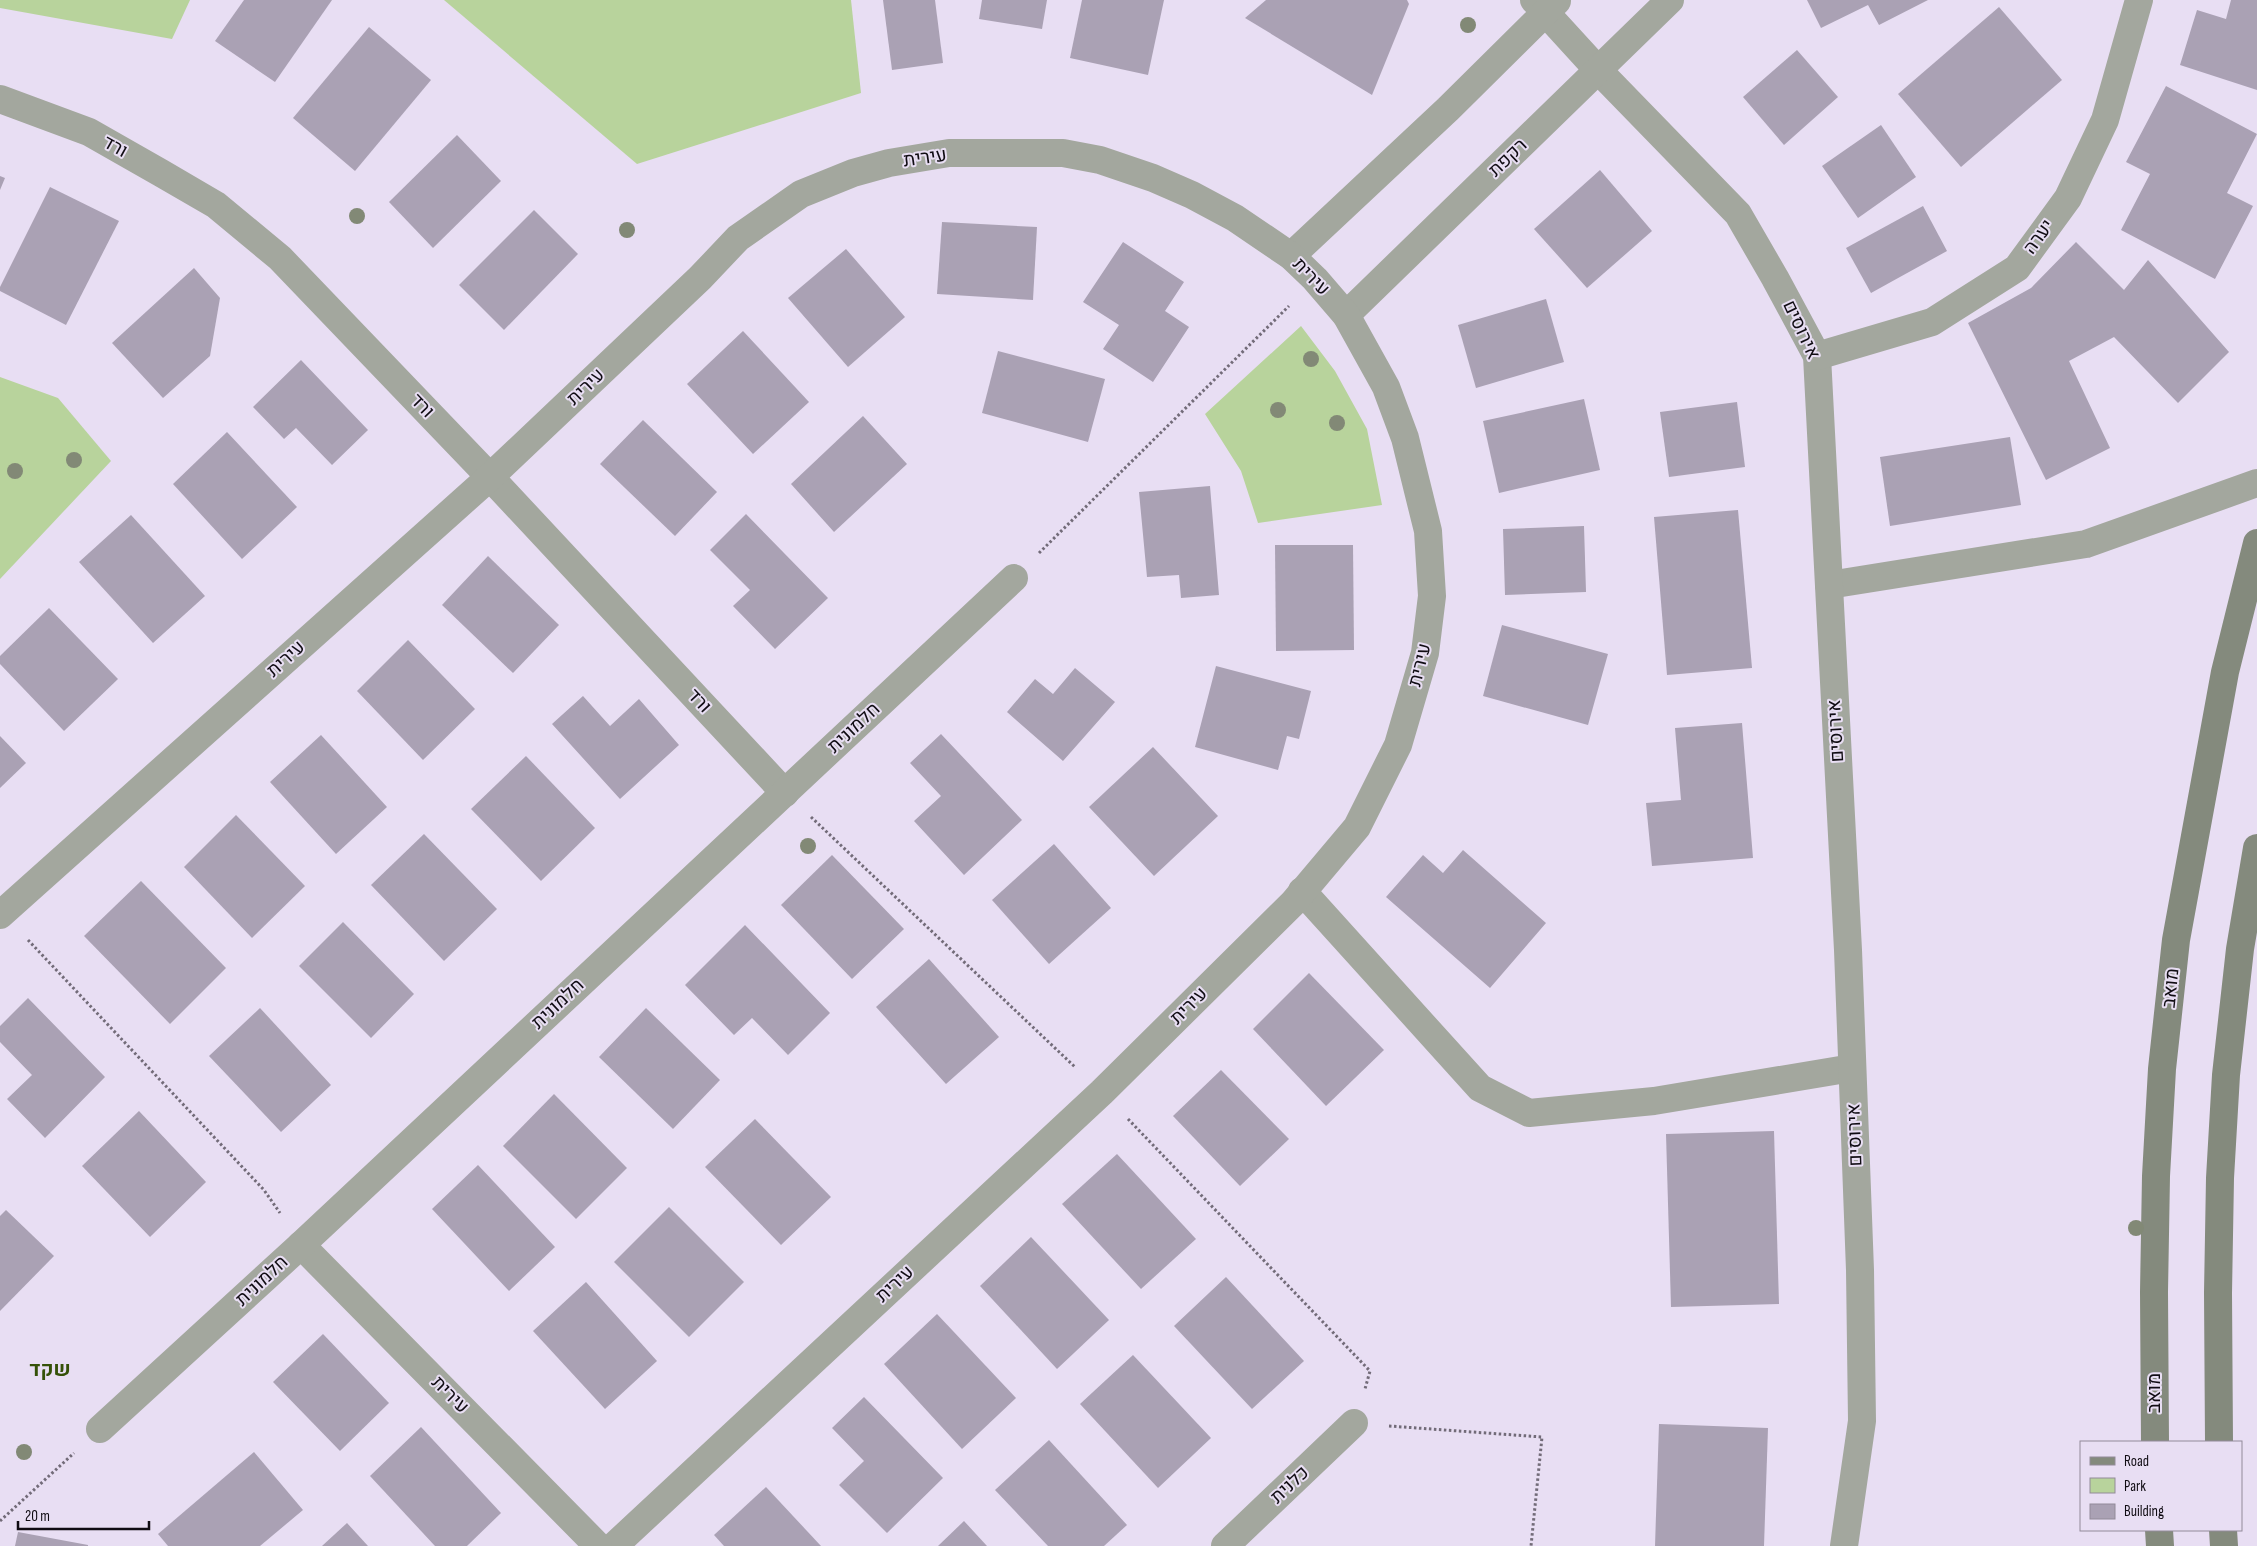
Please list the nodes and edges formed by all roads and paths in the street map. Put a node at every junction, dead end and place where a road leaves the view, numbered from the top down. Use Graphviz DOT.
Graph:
graph roads {
  1 [pos="1670,0"];
  2 [pos="2139,0"];
  3 [pos="1545,4"];
  4 [pos="1598,70"];
  5 [pos="0,99"];
  6 [pos="1291,256"];
  7 [pos="1315,279"];
  8 [pos="1346,315"];
  9 [pos="1817,356"];
  10 [pos="490,477"];
  11 [pos="2257,483"];
  12 [pos="2257,543"];
  13 [pos="1014,578"];
  14 [pos="1829,585"];
  15 [pos="785,792"];
  16 [pos="2257,848"];
  17 [pos="1302,892"];
  18 [pos="1,914"];
  19 [pos="1852,1068"];
  20 [pos="301,1245"];
  21 [pos="1354,1423"];
  22 [pos="100,1429"];
  23 [pos="2155,1441"];
  24 [pos="2219,1441"];
  25 [pos="0,1521"];
  26 [pos="2159,1531"];
  27 [pos="2223,1531"];
  28 [pos="598,1546"];
  29 [pos="614,1546"];
  30 [pos="1225,1546"];
  31 [pos="1531,1546"];
  32 [pos="1844,1546"];
  33 [pos="2160,1546"];
  34 [pos="2224,1546"];
  1 -- 4 [label="street, רקפת"];
  2 -- 9 [label="street, יערה"];
  3 -- 4 [label="street, אירוסים"];
  3 -- 6 [label="street"];
  4 -- 8 [label="street, רקפת"];
  4 -- 9 [label="street, אירוסים"];
  5 -- 10 [label="street, ורד"];
  6 -- 7 [label="street, עירית"];
  6 -- 10 [label="street, עירית"];
  7 -- 8 [label="street, עירית"];
  7 -- 13 [label="path"];
  8 -- 17 [label="street, עירית"];
  9 -- 14 [label="street, אירוסים"];
  10 -- 15 [label="street, ורד"];
  10 -- 18 [label="street, עירית"];
  11 -- 14 [label="street"];
  12 -- 23 [label="main road, מואב"];
  13 -- 15 [label="street, חלמונית"];
  14 -- 19 [label="street, אירוסים"];
  15 -- 20 [label="street, חלמונית"];
  16 -- 24 [label="main road"];
  17 -- 19 [label="street"];
  17 -- 29 [label="street, עירית"];
  18 -- 20 [label="path"];
  19 -- 32 [label="street, אירוסים"];
  20 -- 22 [label="street, חלמונית"];
  20 -- 28 [label="street, עירית"];
  21 -- 30 [label="street, כלנית"];
  21 -- 31 [label="path"];
  22 -- 25 [label="path"];
  26 -- 33 [label="main road"];
  27 -- 34 [label="main road"];
}
